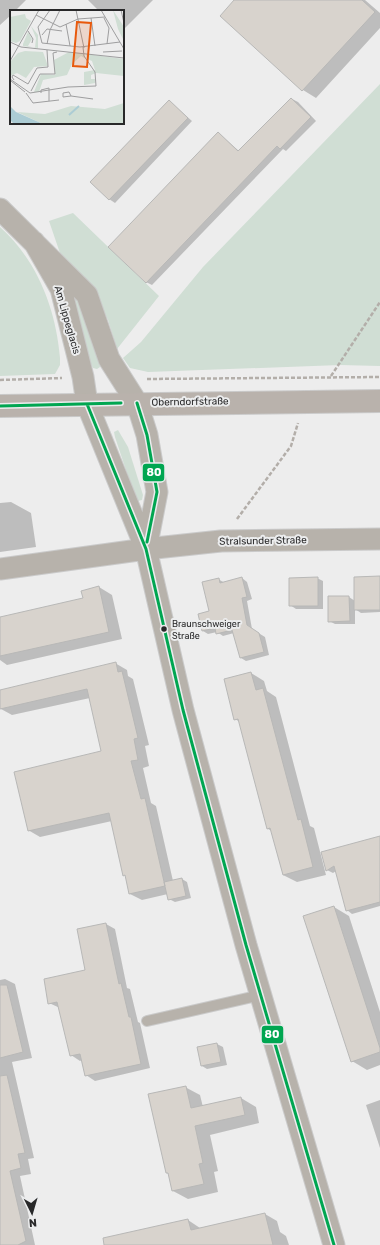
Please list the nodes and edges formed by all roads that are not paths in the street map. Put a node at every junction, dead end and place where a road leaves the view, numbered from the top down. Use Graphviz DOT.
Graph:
graph roads {
  1 [pos="0,209"];
  2 [pos="34,242"];
  3 [pos="380,401"];
  4 [pos="137,403"];
  5 [pos="87,404"];
  6 [pos="0,406"];
  7 [pos="380,540"];
  8 [pos="146,549"];
  9 [pos="0,569"];
  10 [pos="261,995"];
  11 [pos="147,1021"];
  12 [pos="334,1245"];
  1 -- 2 [label="street, Am Lippeglacis"];
  2 -- 4 [label="street, Am Lippeglacis"];
  2 -- 5 [label="street, Am Lippeglacis"];
  3 -- 4 [label="main road, Oberndorfstraße"];
  4 -- 5 [label="main road, Oberndorfstraße"];
  4 -- 8 [label="street, Am Lippeglacis"];
  5 -- 6 [label="main road, Oberndorfstraße"];
  5 -- 8 [label="street, Am Lippeglacis"];
  7 -- 8 [label="street, Stralsunder Straße"];
  8 -- 9 [label="street"];
  8 -- 10 [label="street"];
  10 -- 11 [label="lane"];
  10 -- 12 [label="street"];
}
